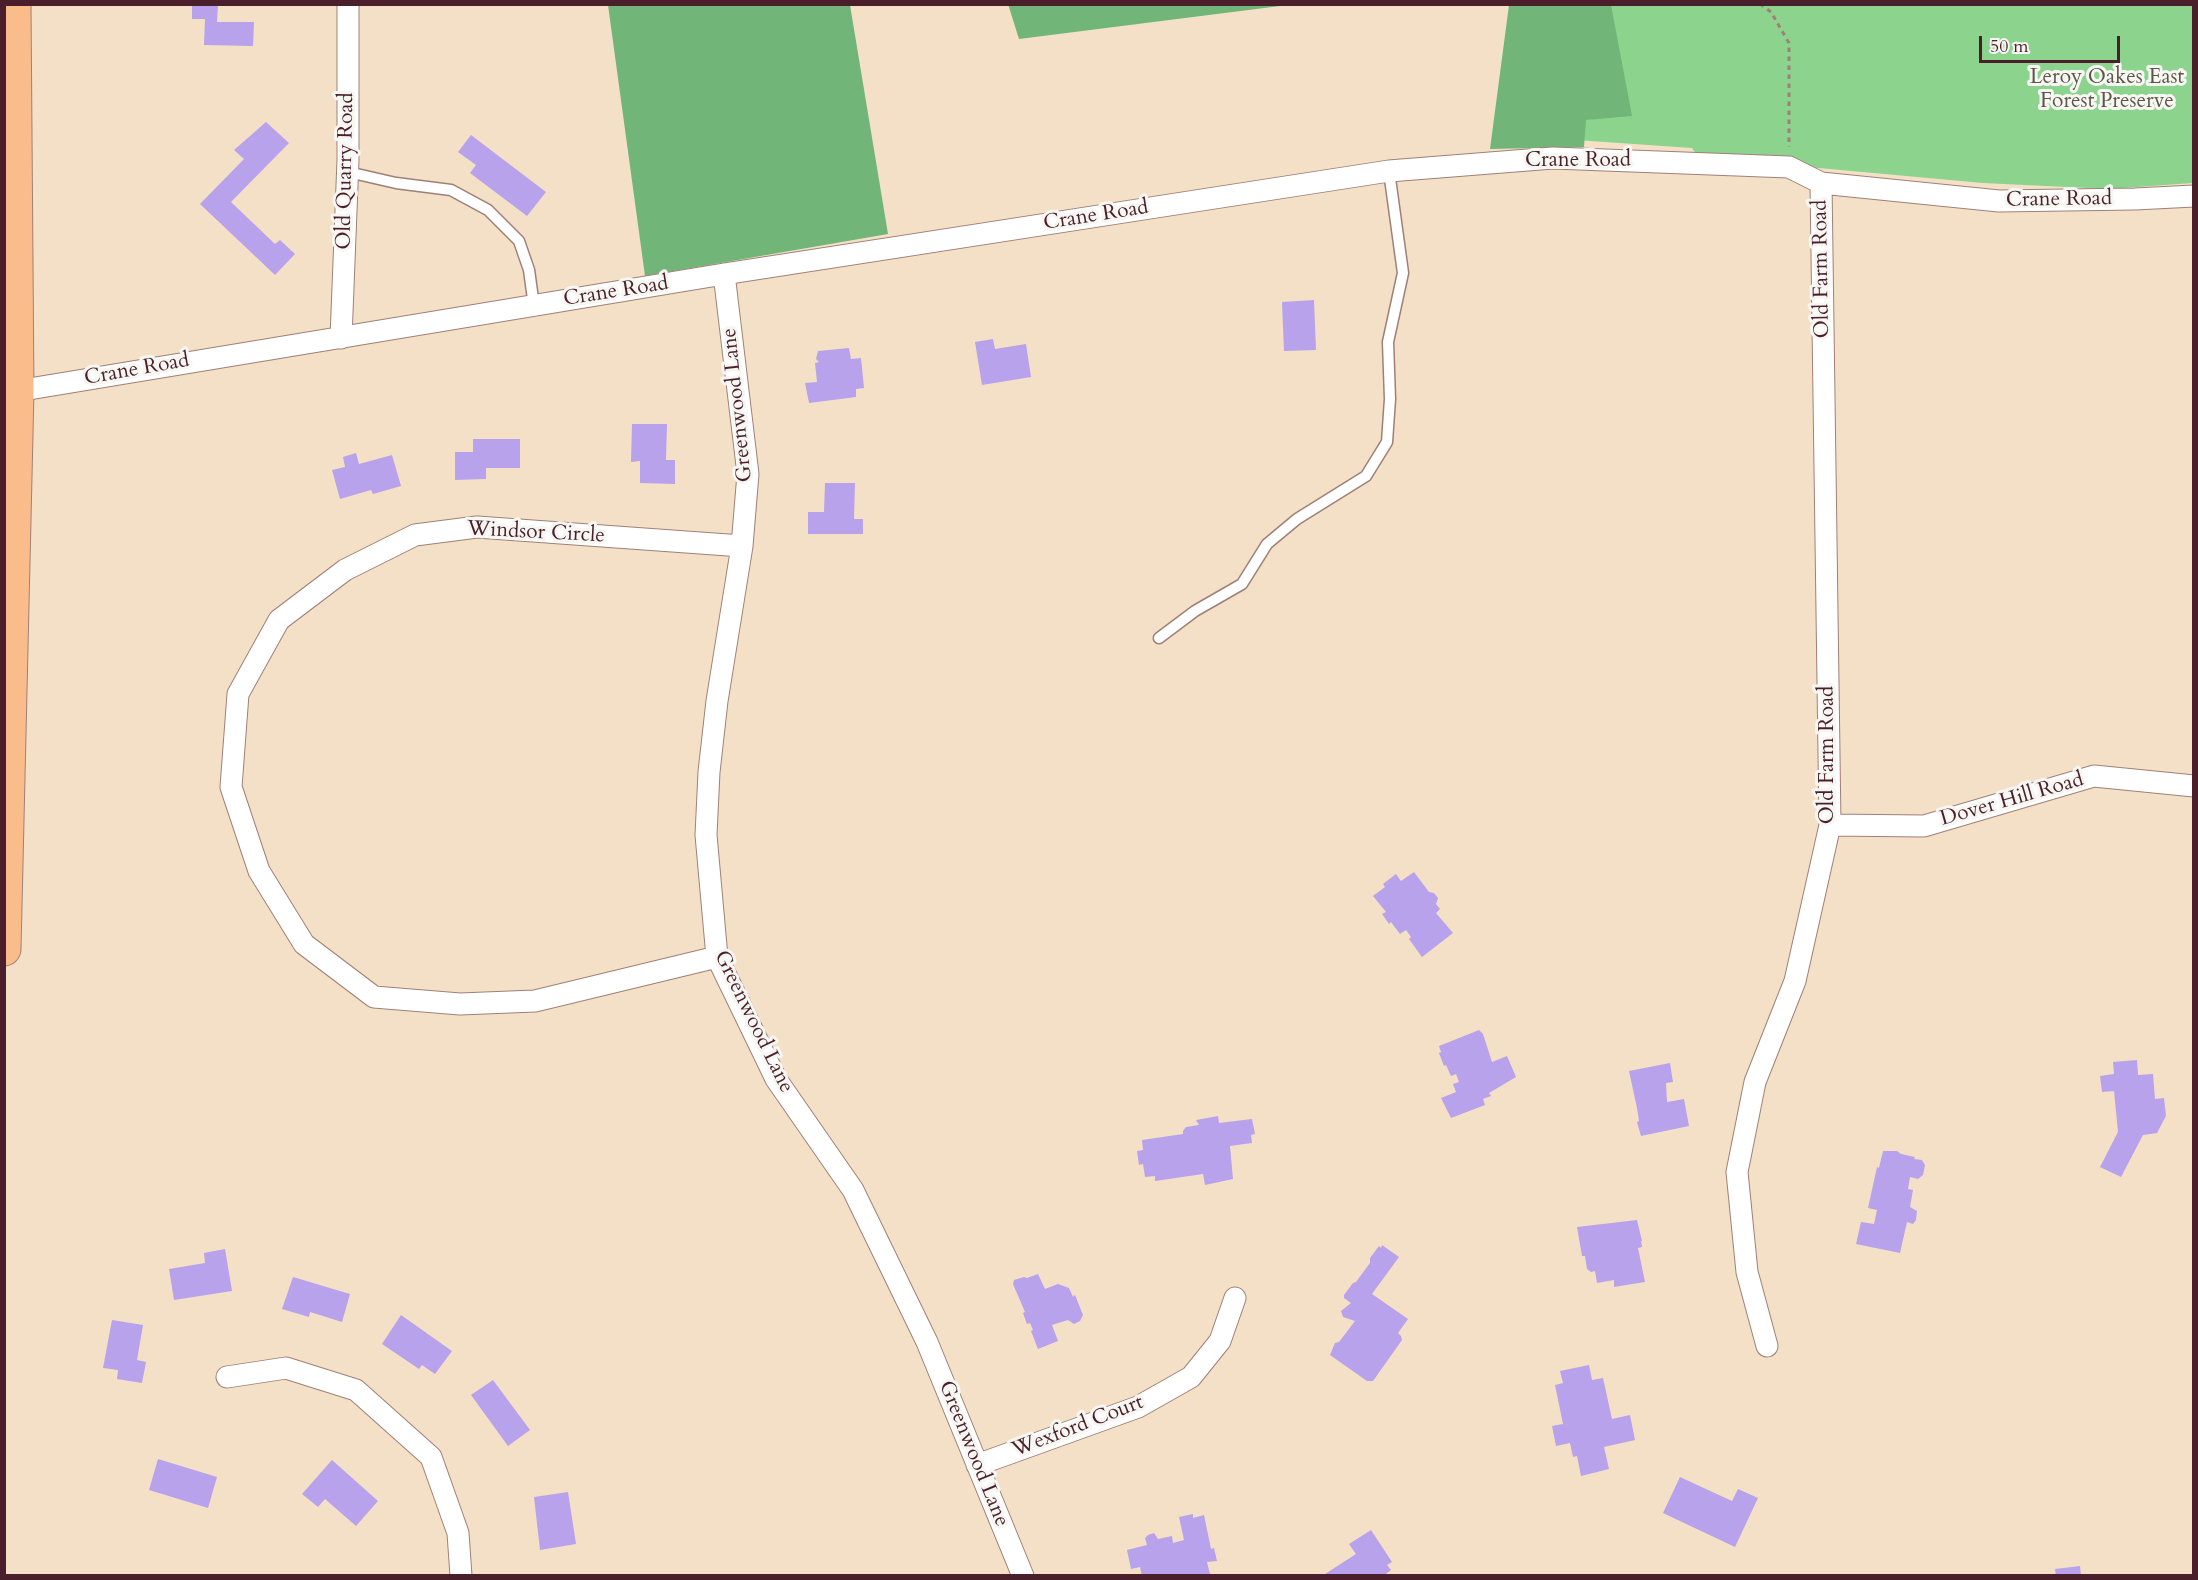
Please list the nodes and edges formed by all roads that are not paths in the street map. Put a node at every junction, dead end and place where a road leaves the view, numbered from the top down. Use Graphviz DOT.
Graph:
graph roads {
  1 [pos="14,4"];
  2 [pos="348,4"];
  3 [pos="1389,171"];
  4 [pos="348,172"];
  5 [pos="1821,183"];
  6 [pos="2193,196"];
  7 [pos="724,274"];
  8 [pos="534,306"];
  9 [pos="341,338"];
  10 [pos="11,388"];
  11 [pos="742,546"];
  12 [pos="1159,638"];
  13 [pos="2193,786"];
  14 [pos="1830,825"];
  15 [pos="4,949"];
  16 [pos="717,957"];
  17 [pos="1235,1298"];
  18 [pos="1767,1346"];
  19 [pos="227,1377"];
  20 [pos="977,1465"];
  21 [pos="461,1575"];
  22 [pos="1023,1575"];
  1 -- 10 [label="main road"];
  2 -- 4 [label="street, Old Quarry Road"];
  3 -- 5 [label="street, Crane Road"];
  3 -- 7 [label="street, Crane Road"];
  3 -- 12 [label="lane"];
  4 -- 8 [label="lane"];
  4 -- 9 [label="street, Old Quarry Road"];
  5 -- 6 [label="street, Crane Road"];
  5 -- 14 [label="street, Old Farm Road"];
  7 -- 8 [label="street, Crane Road"];
  7 -- 11 [label="street, Greenwood Lane"];
  8 -- 9 [label="street, Crane Road"];
  9 -- 10 [label="street, Crane Road"];
  10 -- 15 [label="main road"];
  11 -- 16 [label="street, Greenwood Lane"];
  11 -- 16 [label="street, Windsor Circle"];
  13 -- 14 [label="street, Dover Hill Road"];
  14 -- 18 [label="street, Old Farm Road"];
  16 -- 20 [label="street, Greenwood Lane"];
  17 -- 20 [label="street, Wexford Court"];
  19 -- 21 [label="street"];
  20 -- 22 [label="street, Greenwood Lane"];
}
